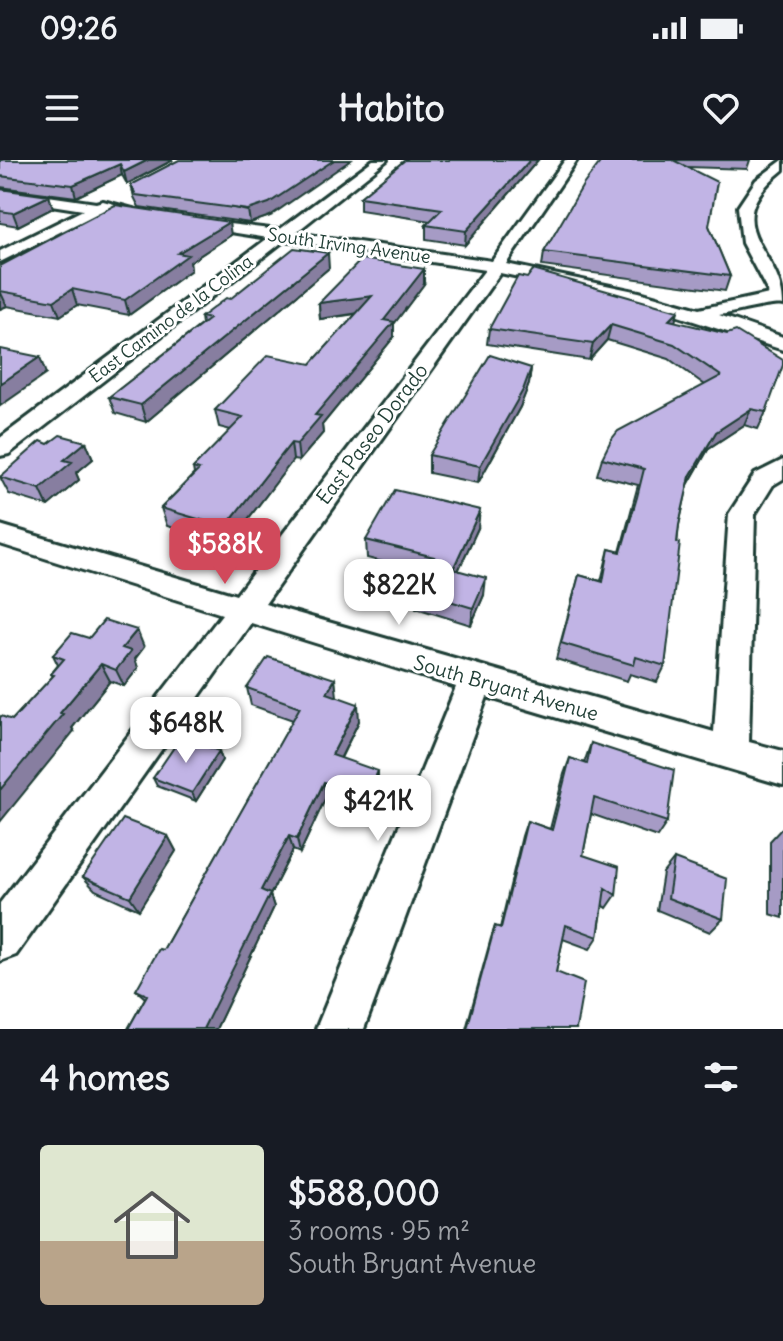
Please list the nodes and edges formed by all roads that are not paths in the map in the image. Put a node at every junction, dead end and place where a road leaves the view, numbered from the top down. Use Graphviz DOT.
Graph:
graph roads {
  1 [pos="381,160"];
  2 [pos="571,160"];
  3 [pos="765,160"];
  4 [pos="782,165"];
  5 [pos="0,193"];
  6 [pos="125,193"];
  7 [pos="99,207"];
  8 [pos="280,236"];
  9 [pos="0,257"];
  10 [pos="496,267"];
  11 [pos="781,298"];
  12 [pos="694,311"];
  13 [pos="783,344"];
  14 [pos="0,449"];
  15 [pos="783,468"];
  16 [pos="0,534"];
  17 [pos="242,609"];
  18 [pos="476,680"];
  19 [pos="731,752"];
  20 [pos="783,768"];
  21 [pos="0,939"];
  22 [pos="340,1029"];
  1 -- 8 [label="street, East Camino de la Colina"];
  2 -- 10 [label="street, East Paseo Dorado"];
  3 -- 4 [label="street"];
  4 -- 11 [label="street"];
  5 -- 7 [label="street, South Irving Avenue"];
  6 -- 7 [label="street"];
  7 -- 8 [label="street, South Irving Avenue"];
  7 -- 9 [label="street"];
  8 -- 10 [label="street, South Irving Avenue"];
  8 -- 14 [label="street, East Camino de la Colina"];
  10 -- 12 [label="street, South Irving Avenue"];
  10 -- 17 [label="street, East Paseo Dorado"];
  11 -- 12 [label="street, South Irving Avenue"];
  12 -- 13 [label="street, South Irving Avenue"];
  15 -- 19 [label="street"];
  16 -- 17 [label="street, South Bryant Avenue"];
  17 -- 18 [label="street, South Bryant Avenue"];
  17 -- 21 [label="street, East Paseo Dorado"];
  18 -- 19 [label="street, South Bryant Avenue"];
  18 -- 22 [label="street"];
  19 -- 20 [label="street, South Bryant Avenue"];
}
